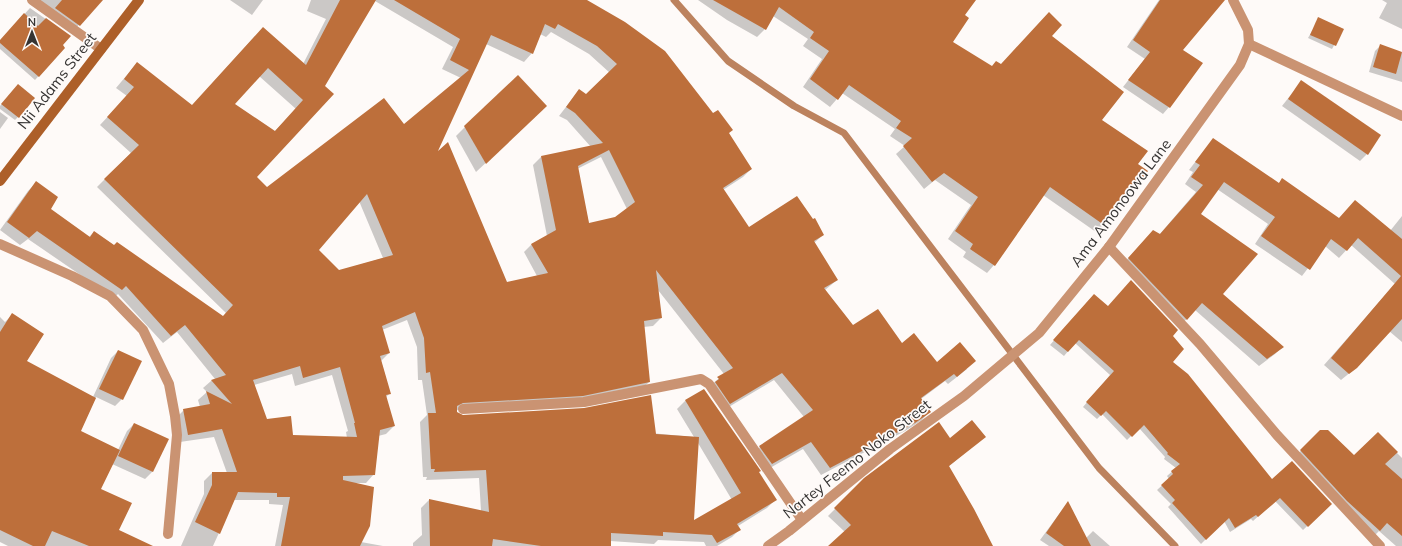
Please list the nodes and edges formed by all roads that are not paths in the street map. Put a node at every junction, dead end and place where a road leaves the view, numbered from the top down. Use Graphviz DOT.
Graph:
graph roads {
  1 [pos="32,0"];
  2 [pos="139,0"];
  3 [pos="1233,0"];
  4 [pos="1249,44"];
  5 [pos="101,49"];
  6 [pos="1402,116"];
  7 [pos="0,181"];
  8 [pos="0,244"];
  9 [pos="1109,247"];
  10 [pos="964,396"];
  11 [pos="464,409"];
  12 [pos="802,520"];
  13 [pos="168,534"];
  14 [pos="768,546"];
  15 [pos="1380,546"];
  1 -- 5 [label="street"];
  2 -- 5 [label="street, Nii Adams Street"];
  3 -- 4 [label="street"];
  4 -- 6 [label="street"];
  4 -- 9 [label="street, Ama Amonoowa Lane"];
  5 -- 7 [label="street, Nii Adams Street"];
  8 -- 13 [label="street"];
  9 -- 10 [label="street, Ama Amonoowa Lane"];
  9 -- 15 [label="street"];
  10 -- 12 [label="street, Nartey Feemo Noko Street"];
  11 -- 12 [label="street"];
  12 -- 14 [label="street, Nartey Feemo Noko Street"];
}
